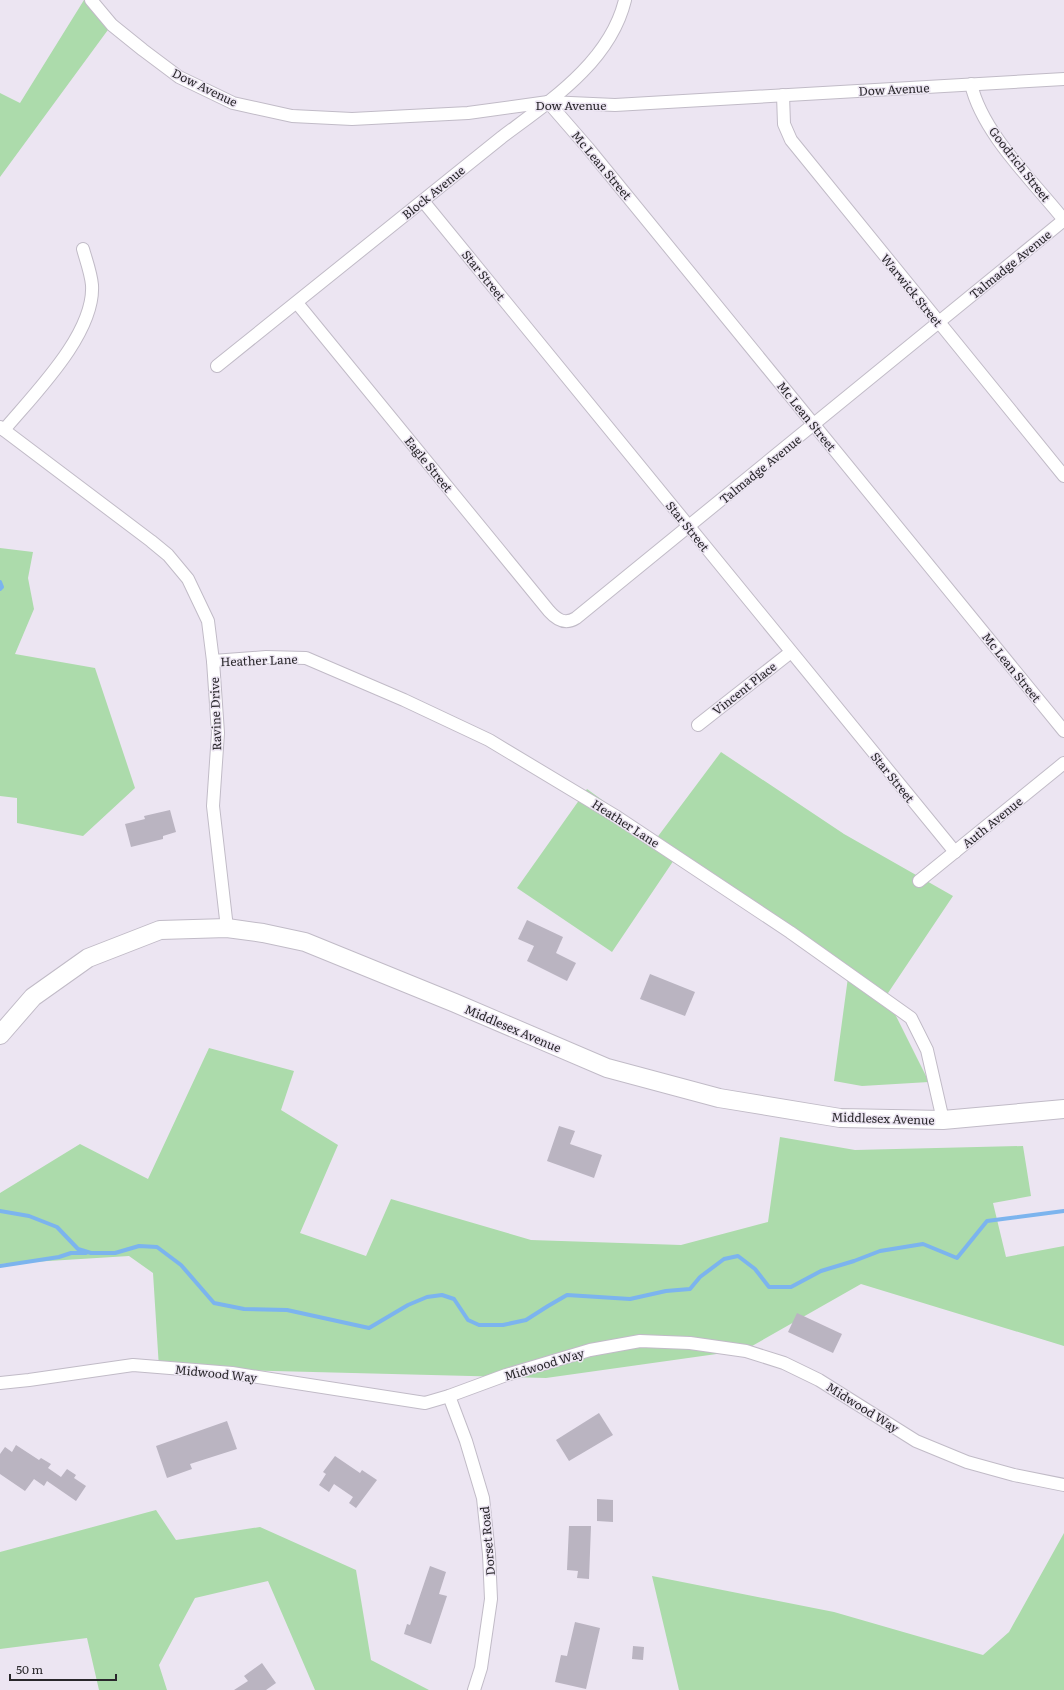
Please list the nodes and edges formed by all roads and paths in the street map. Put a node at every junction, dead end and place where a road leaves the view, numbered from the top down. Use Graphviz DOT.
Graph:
graph roads {
  1 [pos="91,0"];
  2 [pos="625,0"];
  3 [pos="1064,79"];
  4 [pos="971,84"];
  5 [pos="783,95"];
  6 [pos="548,102"];
  7 [pos="423,200"];
  8 [pos="1064,220"];
  9 [pos="83,249"];
  10 [pos="297,303"];
  11 [pos="939,323"];
  12 [pos="217,366"];
  13 [pos="813,425"];
  14 [pos="2,428"];
  15 [pos="1064,476"];
  16 [pos="689,527"];
  17 [pos="564,622"];
  18 [pos="791,652"];
  19 [pos="213,661"];
  20 [pos="698,725"];
  21 [pos="1064,731"];
  22 [pos="1064,763"];
  23 [pos="955,852"];
  24 [pos="919,881"];
  25 [pos="228,928"];
  26 [pos="0,1035"];
  27 [pos="1064,1109"];
  28 [pos="943,1120"];
  29 [pos="0,1383"];
  30 [pos="449,1396"];
  31 [pos="1064,1485"];
  32 [pos="474,1690"];
  1 -- 6 [label="street, Dow Avenue"];
  2 -- 6 [label="street, Block Avenue"];
  3 -- 4 [label="street, Dow Avenue"];
  4 -- 5 [label="street, Dow Avenue"];
  4 -- 8 [label="street, Goodrich Street"];
  5 -- 6 [label="street, Dow Avenue"];
  5 -- 11 [label="street, Warwick Street"];
  6 -- 7 [label="street, Block Avenue"];
  6 -- 13 [label="street, Mc Lean Street"];
  7 -- 10 [label="street, Block Avenue"];
  7 -- 16 [label="street, Star Street"];
  8 -- 11 [label="street, Talmadge Avenue"];
  9 -- 14 [label="street"];
  10 -- 12 [label="street, Block Avenue"];
  10 -- 17 [label="street, Eagle Street"];
  11 -- 13 [label="street, Talmadge Avenue"];
  11 -- 15 [label="street, Warwick Street"];
  13 -- 16 [label="street, Talmadge Avenue"];
  13 -- 21 [label="street, Mc Lean Street"];
  14 -- 19 [label="street, Ravine Drive"];
  16 -- 17 [label="street, Talmadge Avenue"];
  16 -- 18 [label="street, Star Street"];
  18 -- 20 [label="street, Vincent Place"];
  18 -- 23 [label="street, Star Street"];
  19 -- 25 [label="street, Ravine Drive"];
  19 -- 28 [label="street, Heather Lane"];
  22 -- 23 [label="street, Auth Avenue"];
  23 -- 24 [label="street, Auth Avenue"];
  25 -- 26 [label="street, Middlesex Avenue"];
  25 -- 28 [label="street, Middlesex Avenue"];
  27 -- 28 [label="street, Middlesex Avenue"];
  29 -- 30 [label="street, Midwood Way"];
  30 -- 31 [label="street, Midwood Way"];
  30 -- 32 [label="street, Dorset Road"];
}
